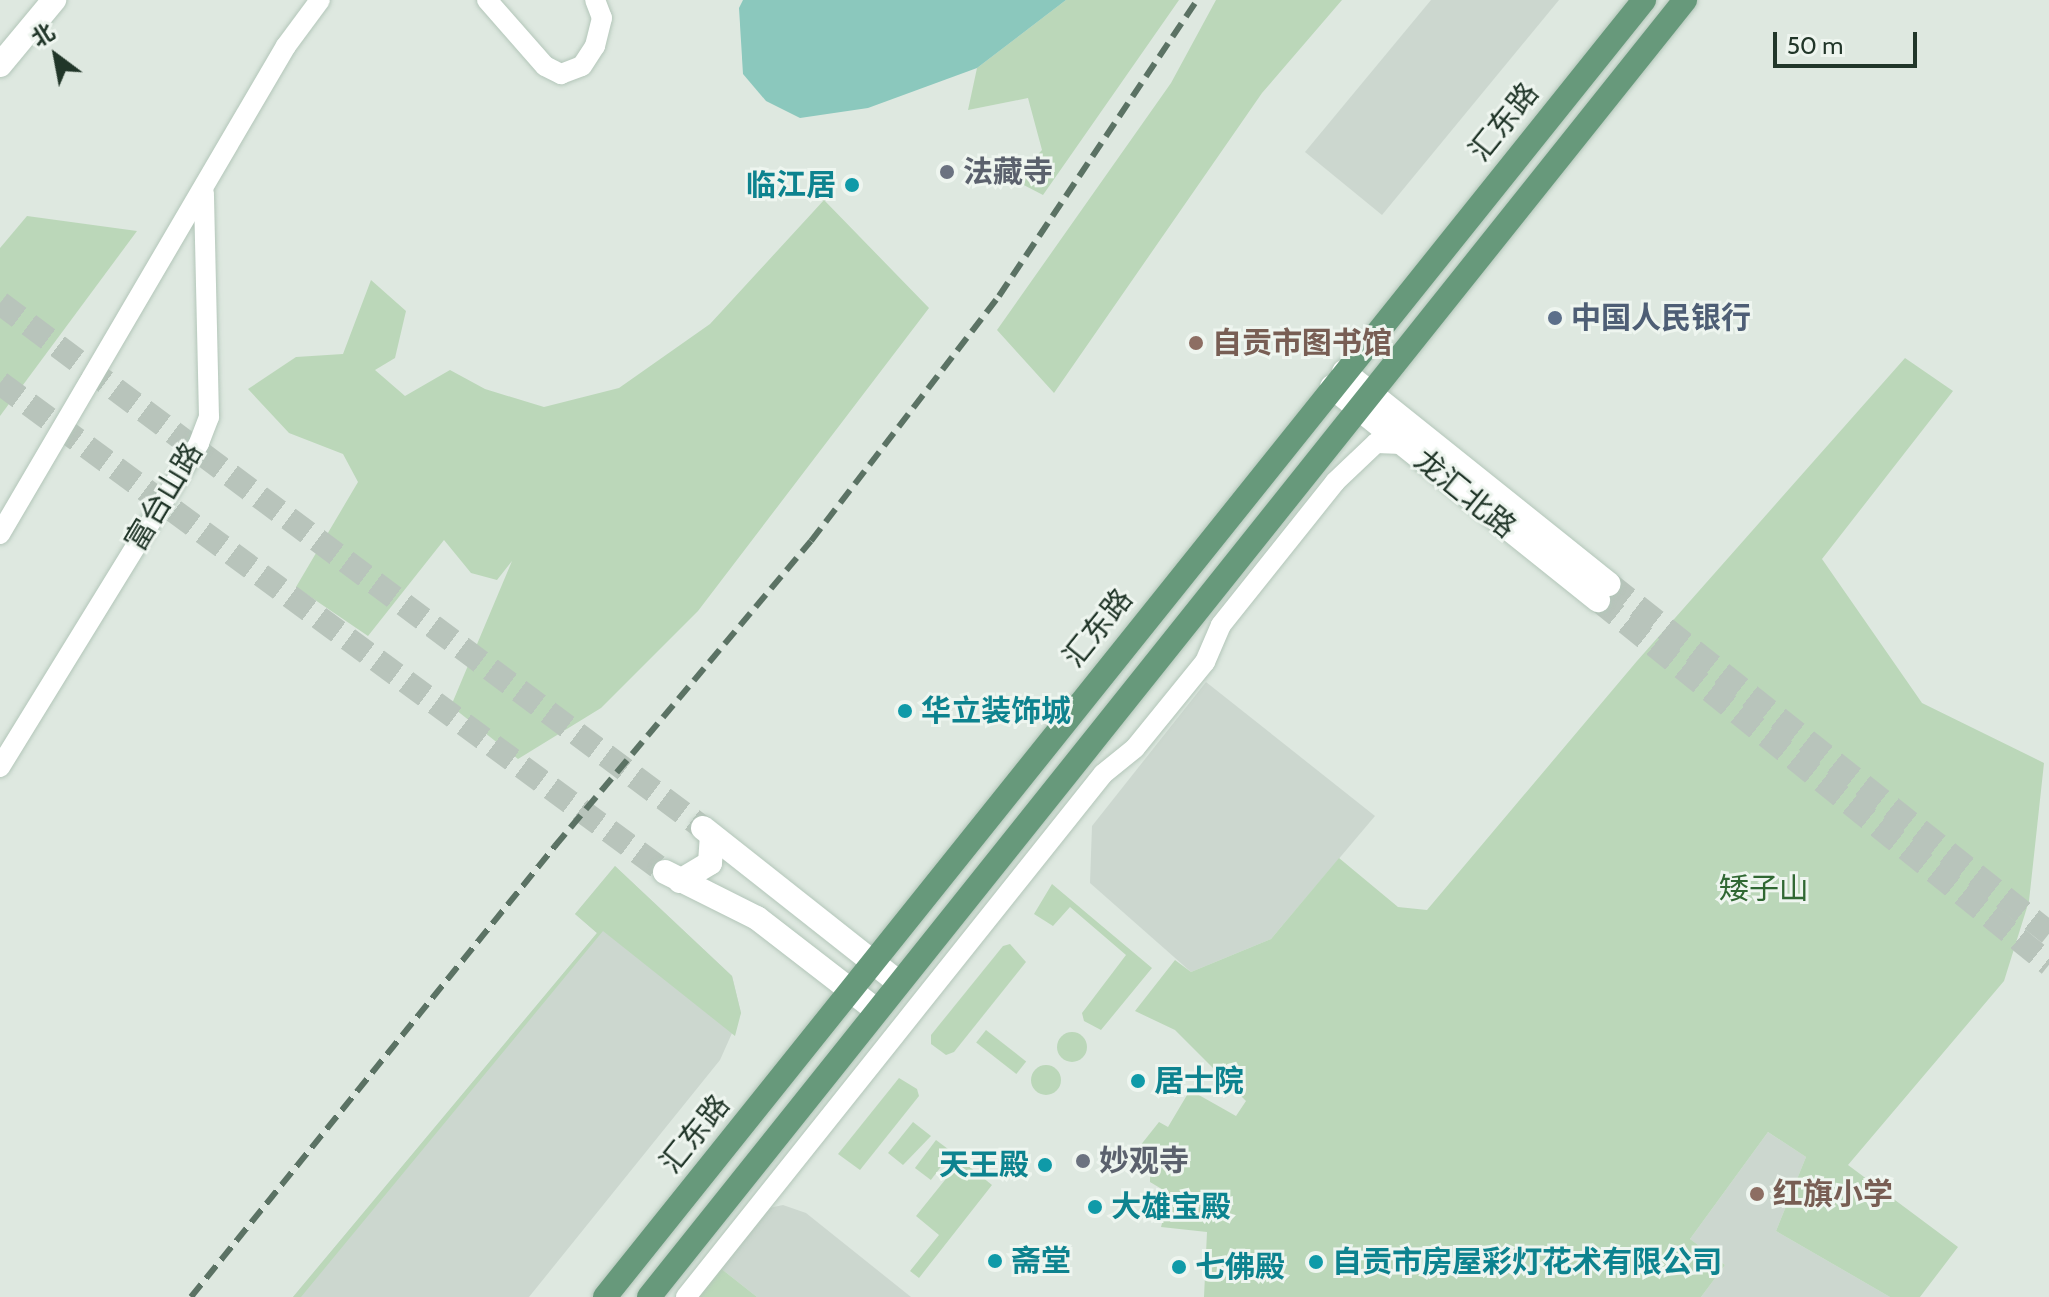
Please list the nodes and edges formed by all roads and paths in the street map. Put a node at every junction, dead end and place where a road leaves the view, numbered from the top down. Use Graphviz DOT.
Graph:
graph roads {
  1 [pos="54,0"];
  2 [pos="320,0"];
  3 [pos="487,0"];
  4 [pos="595,0"];
  5 [pos="1644,0"];
  6 [pos="1685,0"];
  7 [pos="0,65"];
  8 [pos="204,193"];
  9 [pos="1338,380"];
  10 [pos="1363,400"];
  11 [pos="1402,444"];
  12 [pos="0,534"];
  13 [pos="0,767"];
  14 [pos="871,962"];
  15 [pos="898,982"];
  16 [pos="850,991"];
  17 [pos="876,1010"];
  18 [pos="605,1297"];
  19 [pos="649,1297"];
  20 [pos="686,1297"];
  1 -- 7 [label="main road"];
  2 -- 8 [label="street"];
  3 -- 4 [label="street"];
  5 -- 9 [label="main road, 汇东路"];
  6 -- 10 [label="main road"];
  8 -- 12 [label="street"];
  8 -- 13 [label="street, 富台山路"];
  9 -- 10 [label="main road, 龙汇北路"];
  9 -- 14 [label="main road, 汇东路"];
  10 -- 11 [label="main road, 龙汇北路"];
  10 -- 11 [label="main road, 龙汇北路"];
  10 -- 15 [label="main road"];
  11 -- 20 [label="street"];
  14 -- 15 [label="main road"];
  14 -- 16 [label="main road, 汇东路"];
  14 -- 16 [label="main road"];
  15 -- 17 [label="main road"];
  16 -- 17 [label="main road"];
  16 -- 18 [label="main road, 汇东路"];
  17 -- 19 [label="main road"];
}
